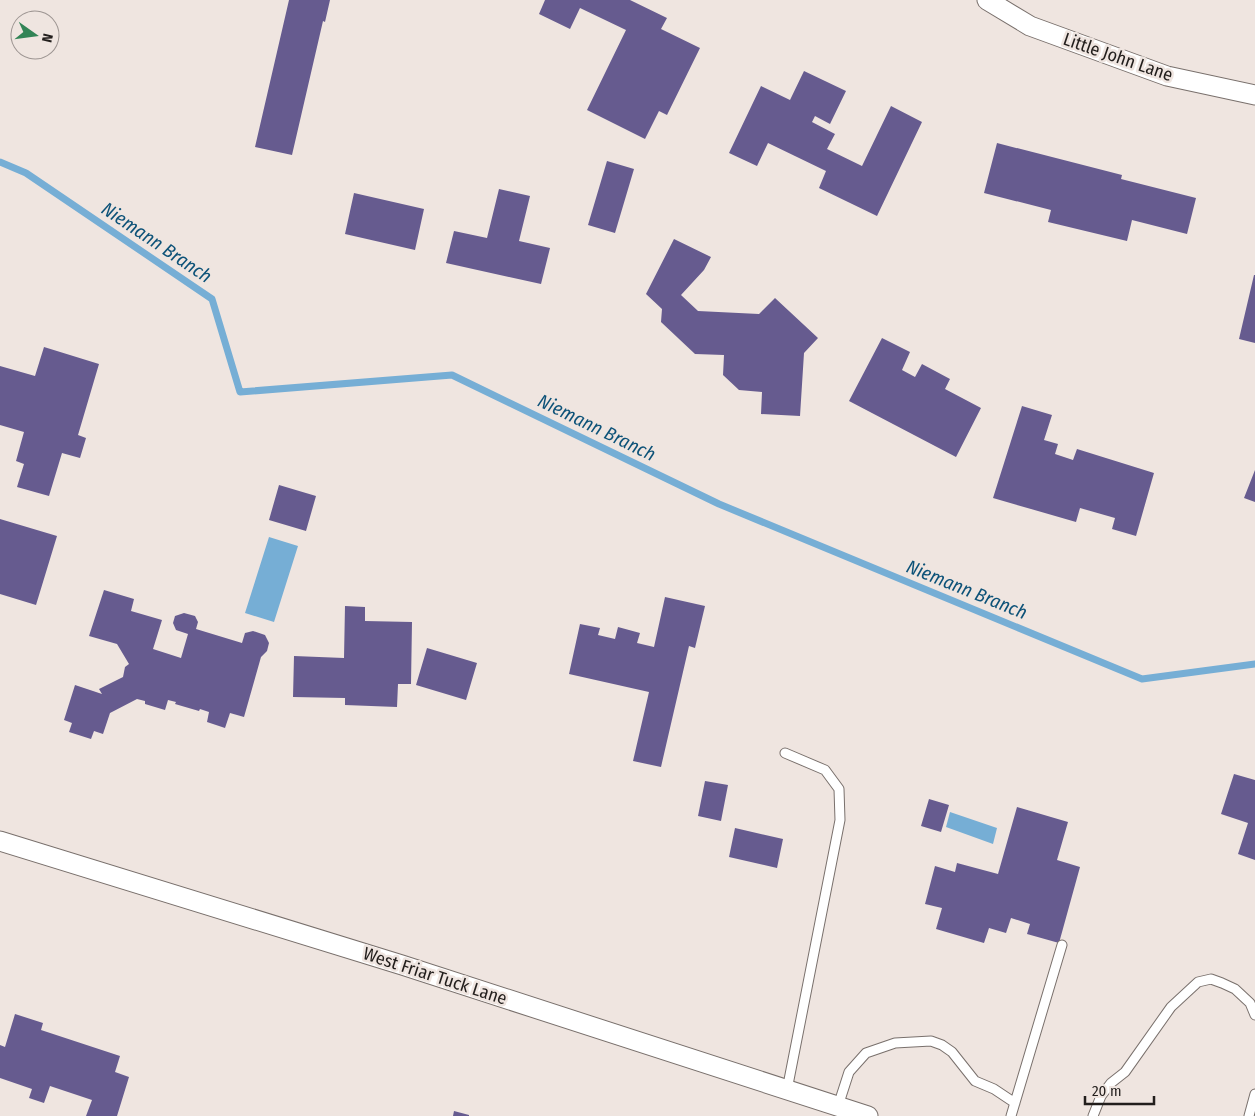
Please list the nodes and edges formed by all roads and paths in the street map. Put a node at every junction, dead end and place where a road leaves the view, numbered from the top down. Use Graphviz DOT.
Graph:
graph roads {
  1 [pos="987,0"];
  2 [pos="1255,95"];
  3 [pos="785,753"];
  4 [pos="0,841"];
  5 [pos="1062,945"];
  6 [pos="1255,1015"];
  7 [pos="787,1090"];
  8 [pos="1255,1094"];
  9 [pos="1015,1104"];
  10 [pos="838,1106"];
  11 [pos="868,1116"];
  12 [pos="1011,1116"];
  13 [pos="1093,1116"];
  14 [pos="1249,1116"];
  1 -- 2 [label="street, Little John Lane"];
  3 -- 7 [label="lane"];
  4 -- 7 [label="street, West Friar Tuck Lane"];
  5 -- 9 [label="lane"];
  6 -- 13 [label="lane"];
  7 -- 10 [label="street, West Friar Tuck Lane"];
  8 -- 14 [label="lane"];
  9 -- 10 [label="lane"];
  9 -- 12 [label="lane"];
  10 -- 11 [label="street, West Friar Tuck Lane"];
}
